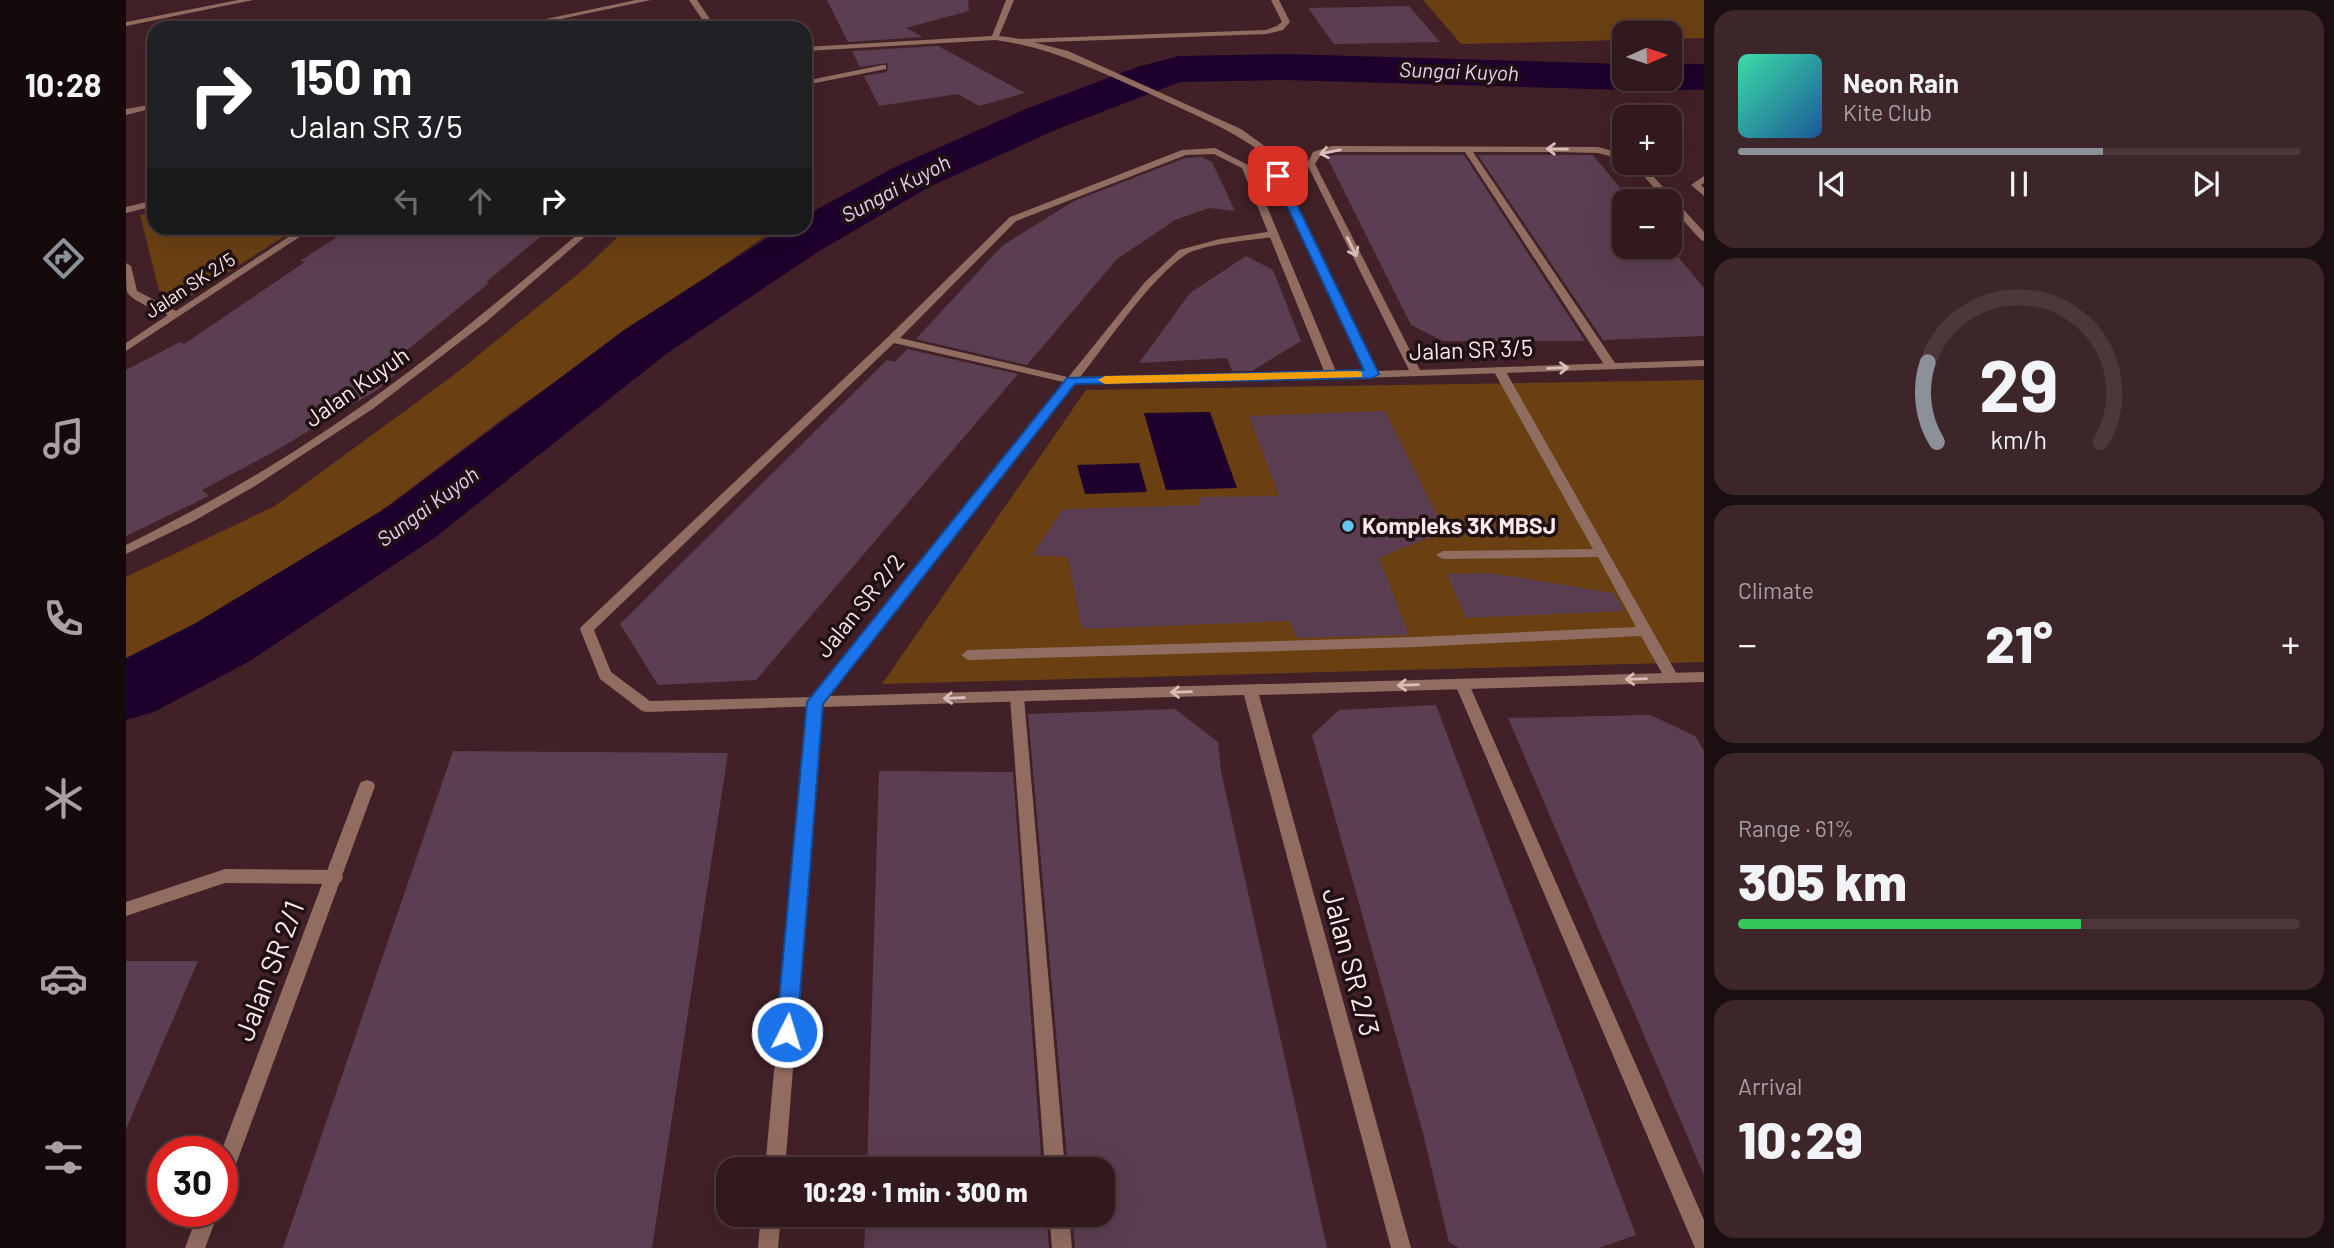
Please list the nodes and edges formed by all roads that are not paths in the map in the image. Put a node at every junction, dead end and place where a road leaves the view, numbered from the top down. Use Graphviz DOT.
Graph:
graph roads {
  1 [pos="249,0"];
  2 [pos="647,0"];
  3 [pos="693,0"];
  4 [pos="1010,0"];
  5 [pos="1275,0"];
  6 [pos="542,21"];
  7 [pos="707,21"];
  8 [pos="126,24"];
  9 [pos="995,38"];
  10 [pos="1021,41"];
  11 [pos="812,49"];
  12 [pos="883,67"];
  13 [pos="812,81"];
  14 [pos="147,108"];
  15 [pos="126,112"];
  16 [pos="1467,149"];
  17 [pos="1612,154"];
  18 [pos="1648,175"];
  19 [pos="1704,179"];
  20 [pos="1704,192"];
  21 [pos="147,205"];
  22 [pos="126,210"];
  23 [pos="1274,234"];
  24 [pos="297,235"];
  25 [pos="582,235"];
  26 [pos="1704,238"];
  27 [pos="126,266"];
  28 [pos="177,315"];
  29 [pos="892,339"];
  30 [pos="126,348"];
  31 [pos="1704,363"];
  32 [pos="1611,366"];
  33 [pos="1499,370"];
  34 [pos="1416,373"];
  35 [pos="1372,374"];
  36 [pos="1332,376"];
  37 [pos="1072,381"];
  38 [pos="126,550"];
  39 [pos="1603,553"];
  40 [pos="1443,555"];
  41 [pos="1645,631"];
  42 [pos="968,655"];
  43 [pos="1704,677"];
  44 [pos="1672,678"];
  45 [pos="1462,684"];
  46 [pos="1250,690"];
  47 [pos="1017,697"];
  48 [pos="815,702"];
  49 [pos="367,786"];
  50 [pos="335,877"];
  51 [pos="126,909"];
  52 [pos="237,1136"];
  53 [pos="776,1157"];
  54 [pos="1054,1157"];
  55 [pos="203,1227"];
  56 [pos="770,1227"];
  57 [pos="1060,1227"];
  58 [pos="1704,1244"];
  59 [pos="195,1248"];
  60 [pos="768,1248"];
  61 [pos="1062,1248"];
  62 [pos="1401,1248"];
  1 -- 8 [label="street"];
  2 -- 6 [label="street"];
  3 -- 7 [label="street"];
  4 -- 9 [label="street"];
  5 -- 10 [label="street"];
  9 -- 10 [label="street"];
  9 -- 11 [label="street"];
  10 -- 35 [label="street"];
  12 -- 13 [label="street"];
  14 -- 15 [label="street"];
  17 -- 16 [label="street, one-way"];
  16 -- 32 [label="street"];
  16 -- 34 [label="street, one-way"];
  18 -- 26 [label="street"];
  19 -- 20 [label="street"];
  21 -- 22 [label="street"];
  23 -- 29 [label="street"];
  23 -- 36 [label="street"];
  23 -- 37 [label="street, Jalan SR 2/2"];
  24 -- 28 [label="street, Jalan SK 2/5"];
  25 -- 38 [label="street, Jalan Kuyuh"];
  27 -- 28 [label="street"];
  28 -- 30 [label="street, Jalan SK 2/5"];
  29 -- 37 [label="street, Jalan SR 3/5"];
  29 -- 48 [label="street"];
  31 -- 32 [label="street, Jalan SR 3/5"];
  33 -- 32 [label="street, Jalan SR 3/5, one-way"];
  33 -- 34 [label="street, Jalan SR 3/5"];
  33 -- 39 [label="street"];
  34 -- 35 [label="street, Jalan SR 3/5"];
  35 -- 36 [label="street, Jalan SR 3/5"];
  36 -- 37 [label="street, Jalan SR 3/5"];
  37 -- 48 [label="street, Jalan SR 2/2"];
  39 -- 40 [label="street"];
  39 -- 41 [label="street"];
  41 -- 42 [label="street"];
  41 -- 44 [label="street"];
  43 -- 44 [label="street"];
  44 -- 45 [label="street, one-way"];
  45 -- 46 [label="street, one-way"];
  45 -- 58 [label="street"];
  46 -- 47 [label="street, one-way"];
  46 -- 62 [label="street, Jalan SR 2/3"];
  47 -- 48 [label="street, one-way"];
  47 -- 54 [label="street"];
  48 -- 53 [label="street"];
  49 -- 50 [label="street, Jalan SR 2/1"];
  50 -- 51 [label="street"];
  50 -- 52 [label="street, Jalan SR 2/1"];
  55 -- 59 [label="street"];
  56 -- 60 [label="street"];
  57 -- 61 [label="street"];
}
